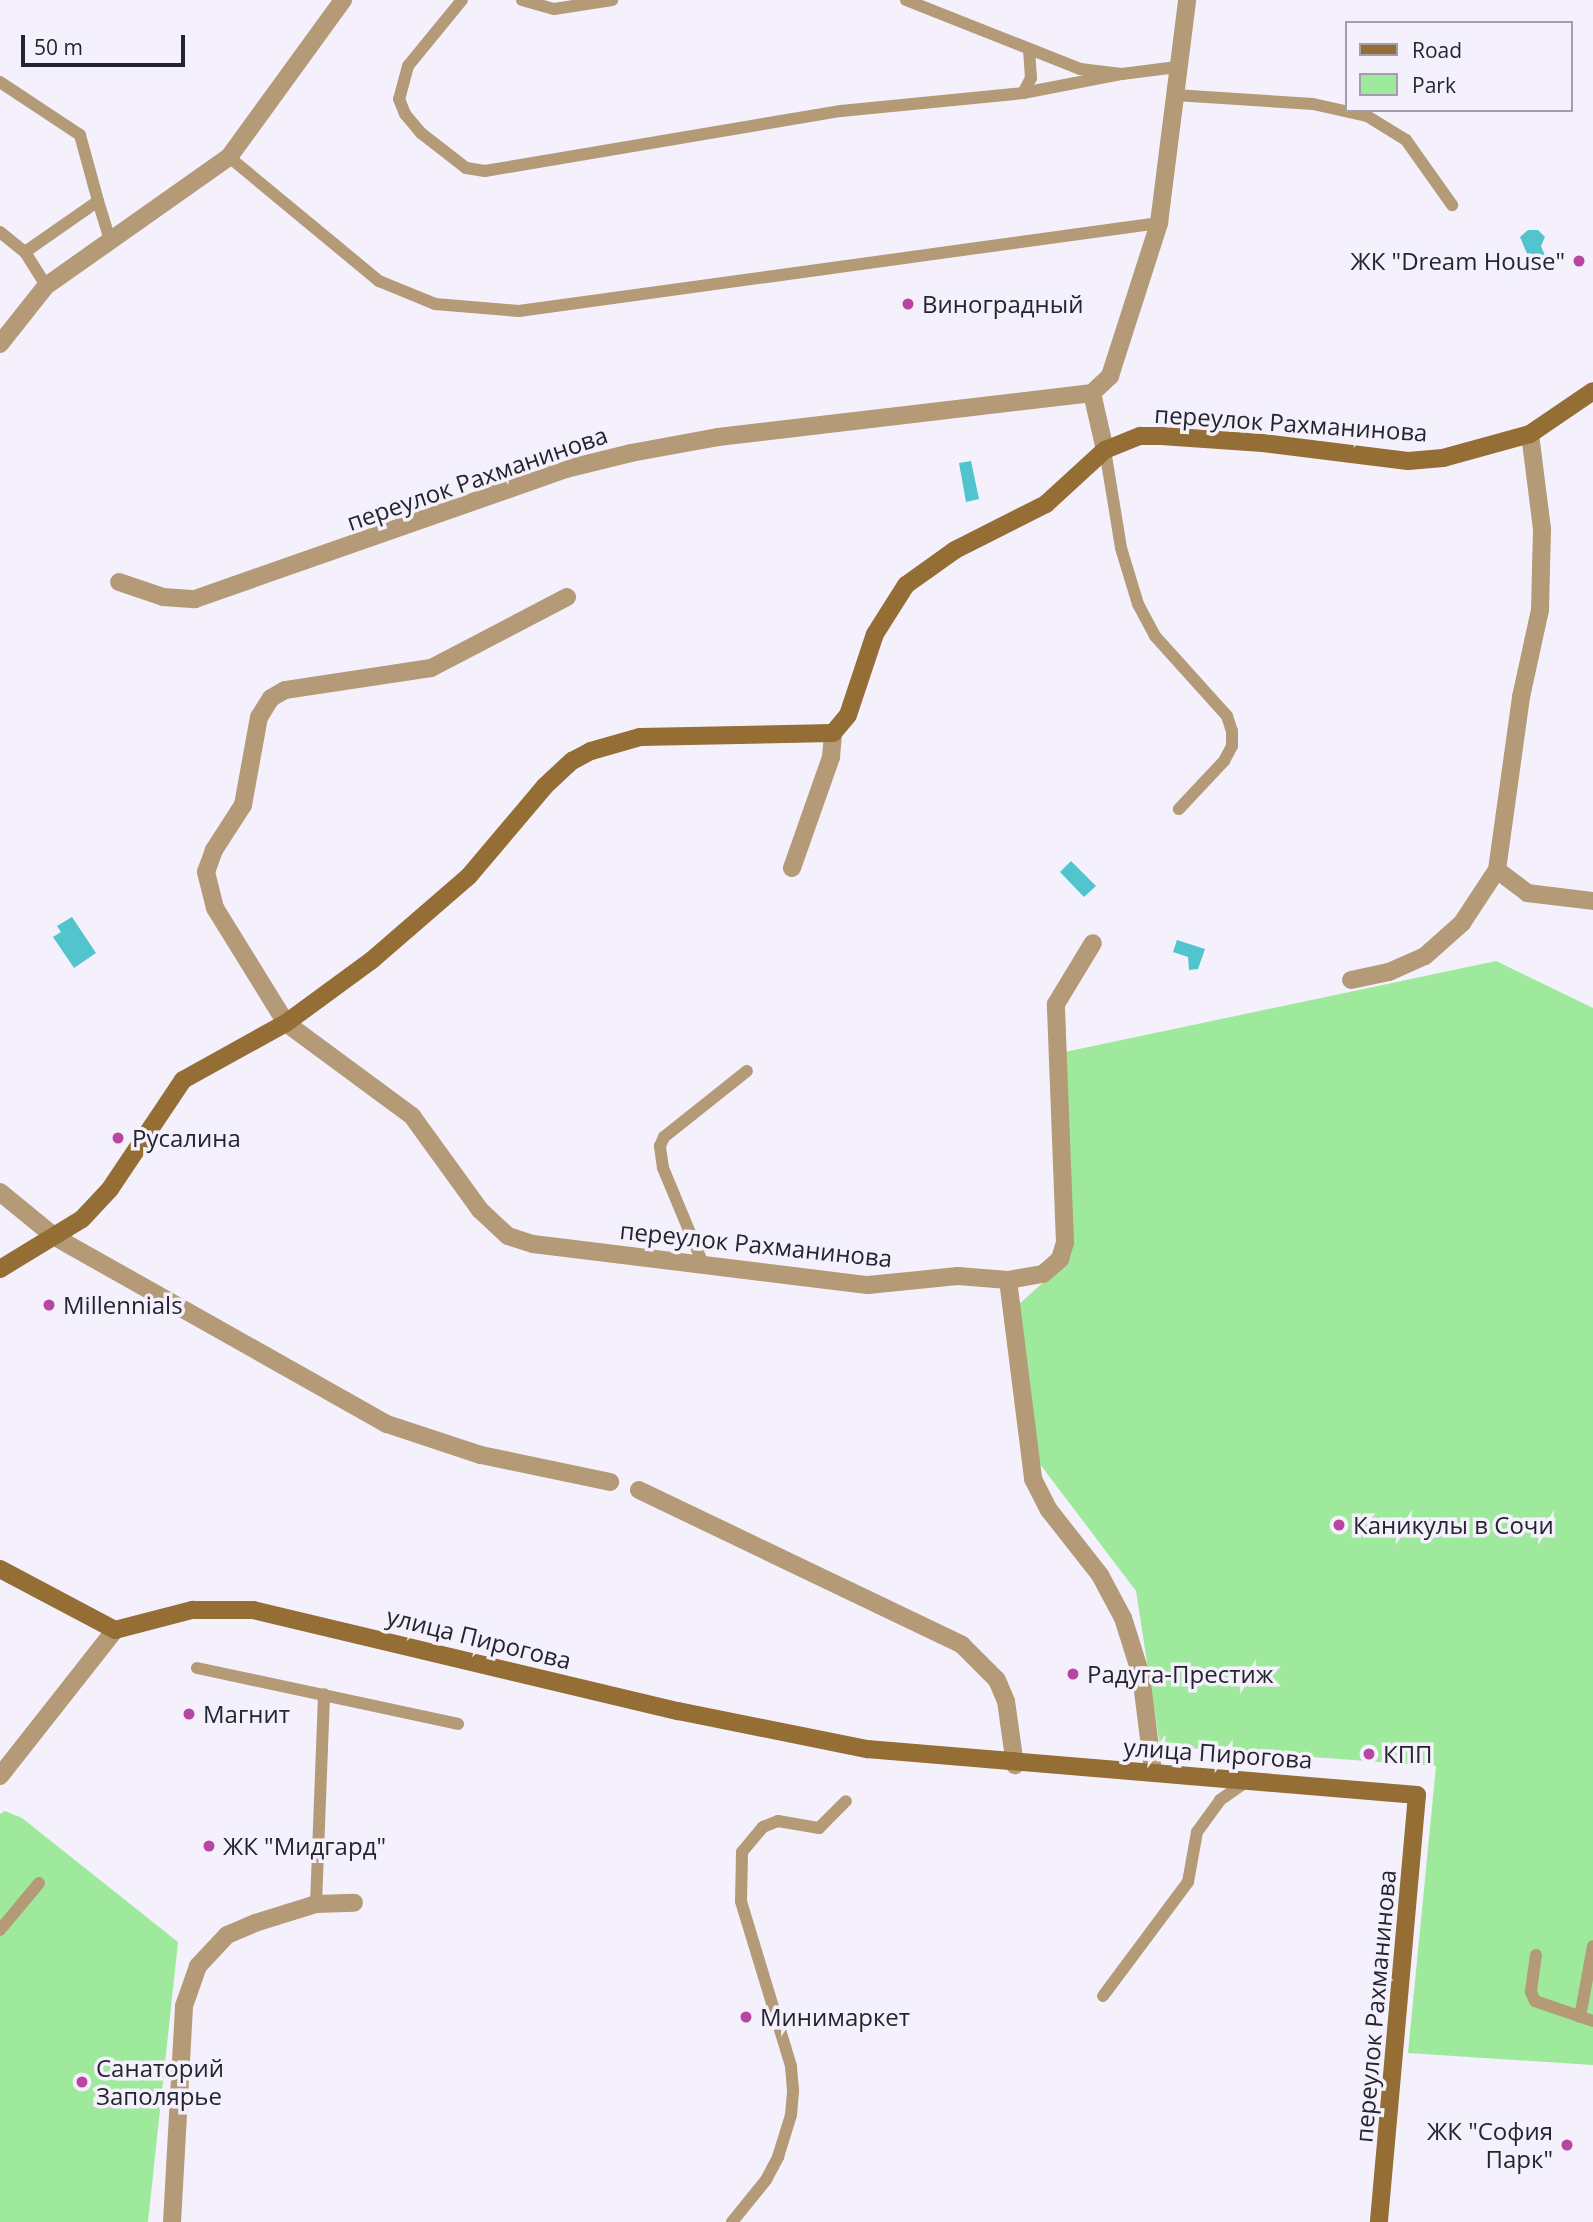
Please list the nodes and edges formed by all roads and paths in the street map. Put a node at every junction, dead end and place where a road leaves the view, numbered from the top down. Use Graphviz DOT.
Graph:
graph roads {
  1 [pos="342,0"];
  2 [pos="462,0"];
  3 [pos="522,0"];
  4 [pos="612,0"];
  5 [pos="906,0"];
  6 [pos="1187,0"];
  7 [pos="1029,51"];
  8 [pos="1177,67"];
  9 [pos="1122,74"];
  10 [pos="0,82"];
  11 [pos="1023,93"];
  12 [pos="1175,95"];
  13 [pos="1344,111"];
  14 [pos="1349,112"];
  15 [pos="229,157"];
  16 [pos="98,201"];
  17 [pos="1452,205"];
  18 [pos="1160,223"];
  19 [pos="0,232"];
  20 [pos="110,240"];
  21 [pos="25,252"];
  22 [pos="46,286"];
  23 [pos="0,344"];
  24 [pos="1593,391"];
  25 [pos="1093,393"];
  26 [pos="1530,434"];
  27 [pos="1105,450"];
  28 [pos="119,582"];
  29 [pos="567,597"];
  30 [pos="833,733"];
  31 [pos="1178,809"];
  32 [pos="792,868"];
  33 [pos="1497,870"];
  34 [pos="1593,901"];
  35 [pos="1093,943"];
  36 [pos="1352,980"];
  37 [pos="286,1023"];
  38 [pos="747,1071"];
  39 [pos="0,1192"];
  40 [pos="55,1237"];
  41 [pos="703,1264"];
  42 [pos="0,1269"];
  43 [pos="1008,1280"];
  44 [pos="610,1482"];
  45 [pos="639,1490"];
  46 [pos="0,1569"];
  47 [pos="115,1630"];
  48 [pos="197,1668"];
  49 [pos="324,1694"];
  50 [pos="458,1724"];
  51 [pos="1016,1765"];
  52 [pos="1153,1771"];
  53 [pos="0,1776"];
  54 [pos="1250,1779"];
  55 [pos="1417,1795"];
  56 [pos="846,1801"];
  57 [pos="39,1883"];
  58 [pos="355,1903"];
  59 [pos="316,1904"];
  60 [pos="0,1930"];
  61 [pos="1593,1946"];
  62 [pos="1536,1955"];
  63 [pos="1104,1996"];
  64 [pos="1587,2019"];
  65 [pos="172,2222"];
  66 [pos="732,2222"];
  67 [pos="1379,2222"];
  1 -- 15 [label="street"];
  2 -- 11 [label="lane"];
  3 -- 4 [label="lane"];
  5 -- 7 [label="lane"];
  6 -- 8 [label="street"];
  7 -- 9 [label="lane"];
  7 -- 11 [label="lane"];
  8 -- 9 [label="lane"];
  8 -- 12 [label="street"];
  9 -- 11 [label="lane"];
  10 -- 16 [label="lane"];
  12 -- 13 [label="lane"];
  12 -- 18 [label="street"];
  14 -- 17 [label="lane"];
  15 -- 18 [label="lane"];
  15 -- 20 [label="street"];
  16 -- 20 [label="lane"];
  16 -- 21 [label="lane"];
  18 -- 25 [label="street"];
  19 -- 21 [label="lane"];
  20 -- 22 [label="street"];
  21 -- 22 [label="lane"];
  22 -- 23 [label="street"];
  24 -- 26 [label="street, переулок Рахманинова"];
  25 -- 27 [label="street"];
  25 -- 28 [label="street, переулок Рахманинова"];
  26 -- 27 [label="street, переулок Рахманинова"];
  26 -- 33 [label="street"];
  27 -- 30 [label="street, переулок Рахманинова"];
  27 -- 31 [label="lane"];
  29 -- 37 [label="street, переулок Рахманинова"];
  30 -- 32 [label="street"];
  30 -- 37 [label="street"];
  33 -- 34 [label="street"];
  33 -- 36 [label="street"];
  35 -- 43 [label="street, переулок Рахманинова"];
  37 -- 40 [label="street"];
  37 -- 41 [label="street, переулок Рахманинова"];
  38 -- 41 [label="lane"];
  39 -- 40 [label="street"];
  40 -- 42 [label="street"];
  40 -- 44 [label="street"];
  41 -- 43 [label="street, переулок Рахманинова"];
  43 -- 52 [label="street"];
  45 -- 51 [label="street"];
  46 -- 47 [label="street"];
  47 -- 51 [label="street, улица Пирогова"];
  47 -- 53 [label="street"];
  48 -- 49 [label="lane"];
  49 -- 50 [label="lane"];
  49 -- 59 [label="lane"];
  51 -- 52 [label="street, улица Пирогова"];
  52 -- 54 [label="street, улица Пирогова"];
  54 -- 55 [label="street, улица Пирогова"];
  54 -- 63 [label="lane"];
  55 -- 67 [label="street, переулок Рахманинова"];
  56 -- 66 [label="lane"];
  57 -- 60 [label="lane"];
  58 -- 59 [label="street"];
  59 -- 65 [label="street"];
  61 -- 64 [label="lane"];
  62 -- 64 [label="lane"];
}
